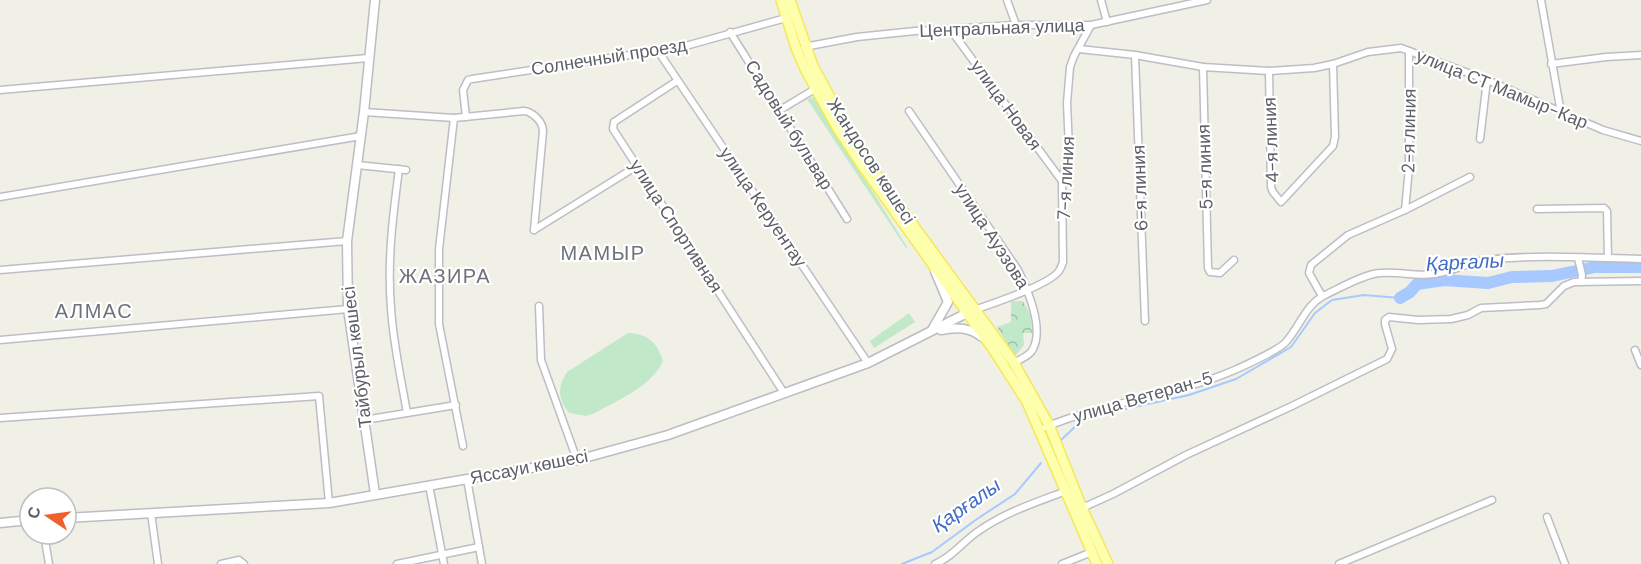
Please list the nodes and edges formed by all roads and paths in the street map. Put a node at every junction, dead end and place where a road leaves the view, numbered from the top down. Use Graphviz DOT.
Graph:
graph roads {
  1 [pos="375,0"];
  2 [pos="781,0"];
  3 [pos="790,0"];
  4 [pos="1007,0"];
  5 [pos="1101,0"];
  6 [pos="1207,0"];
  7 [pos="1541,0"];
  8 [pos="786,18"];
  9 [pos="1107,22"];
  10 [pos="1091,25"];
  11 [pos="1016,26"];
  12 [pos="950,29"];
  13 [pos="730,32"];
  14 [pos="801,47"];
  15 [pos="1079,49"];
  16 [pos="658,51"];
  17 [pos="1409,51"];
  18 [pos="1135,55"];
  19 [pos="1641,55"];
  20 [pos="368,58"];
  21 [pos="1333,64"];
  22 [pos="1551,64"];
  23 [pos="1203,67"];
  24 [pos="1269,71"];
  25 [pos="1487,80"];
  26 [pos="677,81"];
  27 [pos="815,89"];
  28 [pos="0,90"];
  29 [pos="780,110"];
  30 [pos="909,111"];
  31 [pos="364,112"];
  32 [pos="1561,113"];
  33 [pos="466,117"];
  34 [pos="454,118"];
  35 [pos="361,136"];
  36 [pos="1480,139"];
  37 [pos="1641,141"];
  38 [pos="357,165"];
  39 [pos="637,166"];
  40 [pos="1470,177"];
  41 [pos="1062,181"];
  42 [pos="0,197"];
  43 [pos="1537,209"];
  44 [pos="1405,210"];
  45 [pos="847,219"];
  46 [pos="347,241"];
  47 [pos="1608,258"];
  48 [pos="1641,259"];
  49 [pos="1234,260"];
  50 [pos="1579,261"];
  51 [pos="933,265"];
  52 [pos="0,270"];
  53 [pos="1582,278"];
  54 [pos="1641,281"];
  55 [pos="1028,290"];
  56 [pos="1322,296"];
  57 [pos="539,306"];
  58 [pos="348,309"];
  59 [pos="971,312"];
  60 [pos="1145,321"];
  61 [pos="931,331"];
  62 [pos="0,340"];
  63 [pos="1635,350"];
  64 [pos="995,352"];
  65 [pos="868,363"];
  66 [pos="1014,363"];
  67 [pos="1641,365"];
  68 [pos="784,393"];
  69 [pos="456,405"];
  70 [pos="407,413"];
  71 [pos="0,418"];
  72 [pos="364,420"];
  73 [pos="1045,427"];
  74 [pos="463,446"];
  75 [pos="1055,452"];
  76 [pos="577,460"];
  77 [pos="467,478"];
  78 [pos="429,485"];
  79 [pos="1066,491"];
  80 [pos="375,494"];
  81 [pos="1492,500"];
  82 [pos="329,503"];
  83 [pos="1082,508"];
  84 [pos="151,513"];
  85 [pos="78,517"];
  86 [pos="1547,517"];
  87 [pos="18,521"];
  88 [pos="0,523"];
  89 [pos="46,546"];
  90 [pos="479,547"];
  91 [pos="1092,552"];
  92 [pos="442,555"];
  93 [pos="49,564"];
  94 [pos="158,564"];
  95 [pos="221,564"];
  96 [pos="244,564"];
  97 [pos="397,564"];
  98 [pos="444,564"];
  99 [pos="482,564"];
  100 [pos="935,564"];
  101 [pos="1062,564"];
  102 [pos="1097,564"];
  103 [pos="1108,564"];
  104 [pos="1339,564"];
  105 [pos="1565,564"];
  1 -- 20 [label="main road, Тайбурыл көшесі"];
  2 -- 8 [label="main road, Жандосов көшесі"];
  3 -- 14 [label="main road, Жандосов көшесі"];
  4 -- 11 [label="street"];
  5 -- 9 [label="street"];
  6 -- 9 [label="street, Центральная улица"];
  7 -- 22 [label="street"];
  8 -- 13 [label="street, Солнечный проезд"];
  8 -- 14 [label="main road, Жандосов көшесі"];
  9 -- 10 [label="street, Центральная улица"];
  10 -- 11 [label="street, Центральная улица"];
  10 -- 15 [label="street, 7-я линия"];
  11 -- 12 [label="street, Центральная улица"];
  12 -- 14 [label="street, Центральная улица"];
  12 -- 41 [label="street, улица Новая"];
  13 -- 16 [label="street, Солнечный проезд"];
  13 -- 29 [label="street, Садовый бульвар"];
  14 -- 27 [label="main road, Жандосов көшесі"];
  14 -- 59 [label="main road, Жандосов көшесі"];
  15 -- 18 [label="street, улица СТ Мамыр-Кар"];
  15 -- 41 [label="street, 7-я линия"];
  16 -- 26 [label="street, улица Керуентау"];
  16 -- 33 [label="street, Солнечный проезд"];
  17 -- 21 [label="street, улица СТ Мамыр-Кар"];
  17 -- 25 [label="street, улица СТ Мамыр-Кар"];
  17 -- 44 [label="street, 2-я линия"];
  18 -- 23 [label="street, улица СТ Мамыр-Кар"];
  18 -- 60 [label="street, 6-я линия"];
  19 -- 22 [label="street"];
  20 -- 28 [label="street"];
  20 -- 31 [label="main road, Тайбурыл көшесі"];
  21 -- 24 [label="street, улица СТ Мамыр-Кар"];
  21 -- 24 [label="street, 4-я линия"];
  22 -- 32 [label="street"];
  23 -- 24 [label="street, улица СТ Мамыр-Кар"];
  23 -- 49 [label="street, 5-я линия"];
  25 -- 32 [label="street, улица СТ Мамыр-Кар"];
  25 -- 36 [label="street"];
  26 -- 39 [label="street, улица Спортивная"];
  26 -- 65 [label="street, улица Керуентау"];
  27 -- 29 [label="street"];
  27 -- 51 [label="main road, Жандосов көшесі"];
  29 -- 45 [label="street, Садовый бульвар"];
  30 -- 55 [label="street, улица Ауэзова"];
  31 -- 34 [label="street"];
  31 -- 35 [label="main road, Тайбурыл көшесі"];
  32 -- 37 [label="street, улица СТ Мамыр-Кар"];
  33 -- 34 [label="street"];
  33 -- 39 [label="street"];
  34 -- 69 [label="street"];
  35 -- 38 [label="main road, Тайбурыл көшесі"];
  35 -- 42 [label="street"];
  38 -- 46 [label="main road, Тайбурыл көшесі"];
  38 -- 70 [label="street"];
  39 -- 68 [label="street, улица Спортивная"];
  40 -- 44 [label="street"];
  41 -- 55 [label="street, 7-я линия"];
  43 -- 47 [label="street"];
  44 -- 56 [label="street"];
  46 -- 52 [label="street"];
  46 -- 58 [label="main road, Тайбурыл көшесі"];
  47 -- 48 [label="street, улица Ветеран-5"];
  47 -- 50 [label="street, улица Ветеран-5"];
  50 -- 53 [label="street"];
  50 -- 56 [label="street, улица Ветеран-5"];
  51 -- 59 [label="main road, Жандосов көшесі"];
  51 -- 61 [label="main road"];
  53 -- 54 [label="street"];
  53 -- 83 [label="street"];
  55 -- 59 [label="street, 7-я линия"];
  55 -- 66 [label="street, улица Ауэзова"];
  56 -- 73 [label="street, улица Ветеран-5"];
  57 -- 76 [label="street"];
  58 -- 62 [label="street"];
  58 -- 72 [label="main road, Тайбурыл көшесі"];
  59 -- 61 [label="main road, Яссауи көшесі"];
  59 -- 64 [label="main road"];
  59 -- 66 [label="main road"];
  61 -- 64 [label="main road"];
  61 -- 65 [label="main road, Яссауи көшесі"];
  63 -- 67 [label="street"];
  64 -- 73 [label="main road"];
  65 -- 68 [label="main road, Яссауи көшесі"];
  66 -- 73 [label="main road"];
  68 -- 76 [label="main road, Яссауи көшесі"];
  69 -- 70 [label="street"];
  69 -- 74 [label="street"];
  70 -- 72 [label="street"];
  71 -- 82 [label="street"];
  72 -- 80 [label="main road, Тайбурыл көшесі"];
  73 -- 75 [label="main road"];
  75 -- 79 [label="main road"];
  75 -- 83 [label="main road"];
  76 -- 77 [label="main road, Яссауи көшесі"];
  77 -- 78 [label="main road, Яссауи көшесі"];
  77 -- 90 [label="street"];
  78 -- 80 [label="main road, Яссауи көшесі"];
  78 -- 92 [label="street"];
  79 -- 91 [label="main road"];
  79 -- 100 [label="street"];
  80 -- 82 [label="main road, Яссауи көшесі"];
  81 -- 104 [label="street"];
  82 -- 84 [label="main road, Яссауи көшесі"];
  83 -- 103 [label="main road"];
  84 -- 85 [label="main road, Яссауи көшесі"];
  84 -- 94 [label="street"];
  86 -- 105 [label="street"];
  87 -- 88 [label="main road"];
  89 -- 93 [label="street"];
  90 -- 92 [label="street"];
  90 -- 99 [label="street"];
  91 -- 101 [label="street"];
  91 -- 102 [label="main road"];
  92 -- 97 [label="street"];
  92 -- 98 [label="street"];
  95 -- 96 [label="street"];
}
